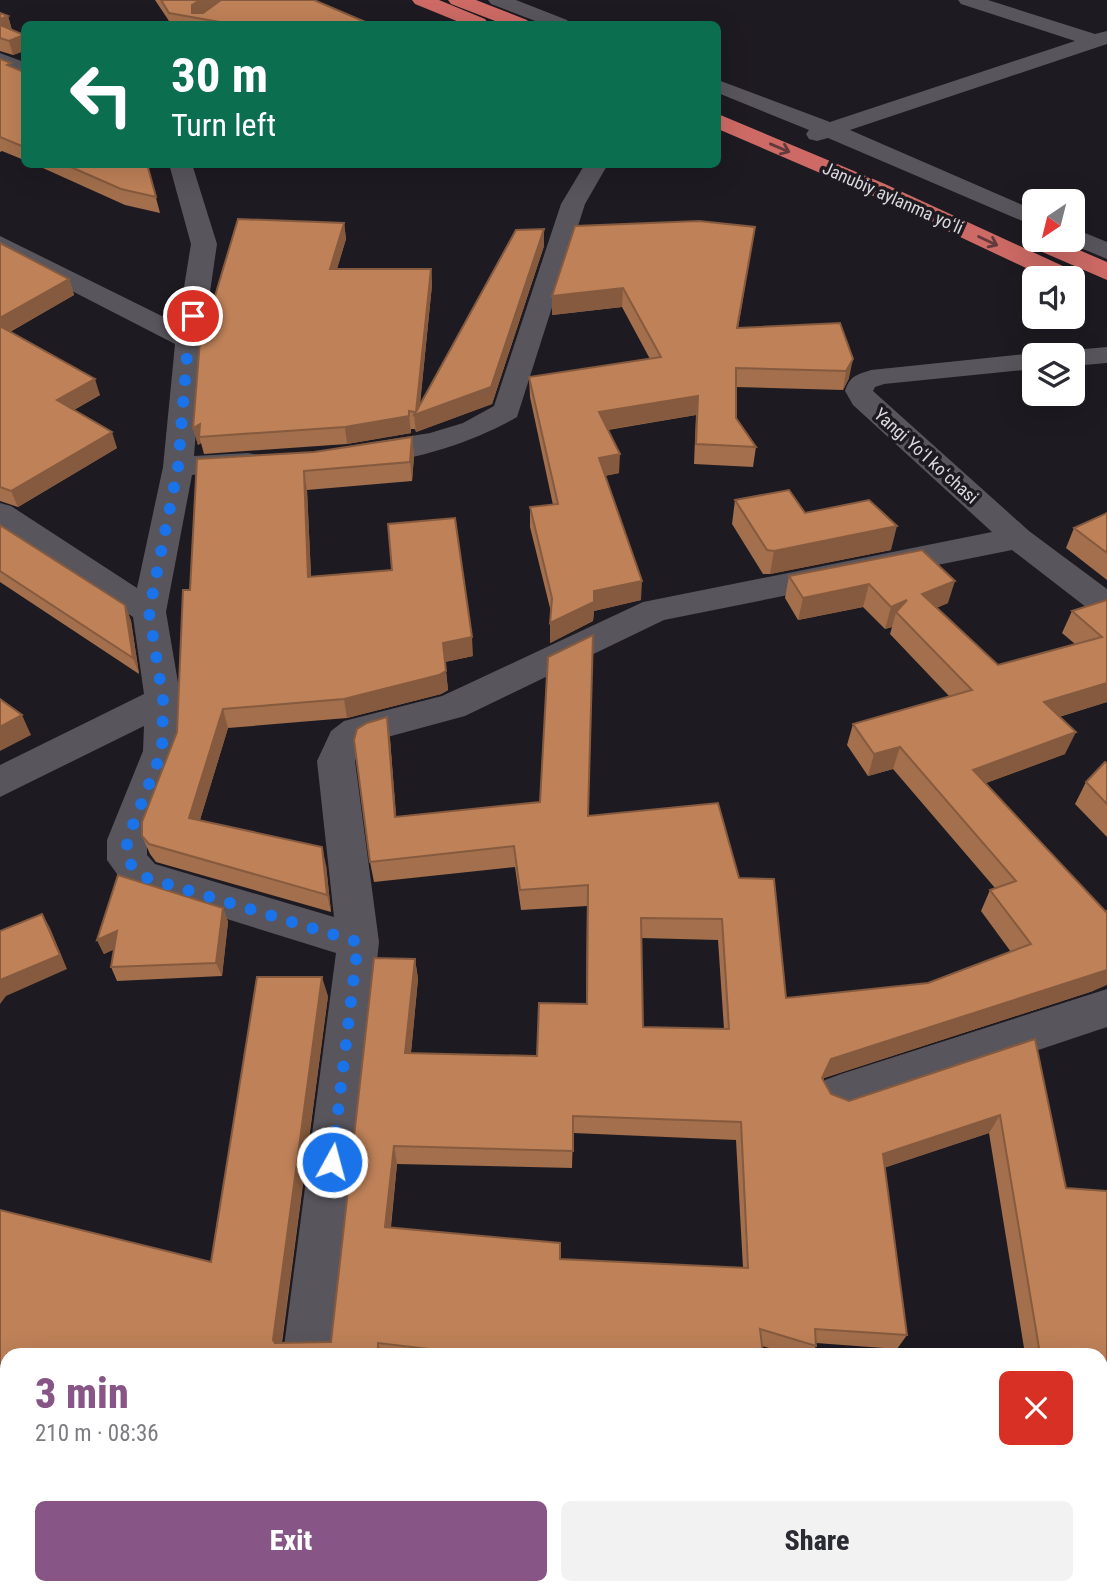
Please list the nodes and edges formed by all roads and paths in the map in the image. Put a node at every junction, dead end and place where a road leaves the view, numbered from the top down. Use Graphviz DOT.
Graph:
graph roads {
  1 [pos="422,0"];
  2 [pos="458,0"];
  3 [pos="498,0"];
  4 [pos="968,0"];
  5 [pos="474,21"];
  6 [pos="512,21"];
  7 [pos="552,21"];
  8 [pos="1102,41"];
  9 [pos="0,59"];
  10 [pos="21,68"];
  11 [pos="721,87"];
  12 [pos="721,104"];
  13 [pos="721,122"];
  14 [pos="830,130"];
  15 [pos="805,138"];
  16 [pos="181,168"];
  17 [pos="595,168"];
  18 [pos="1022,214"];
  19 [pos="1022,234"];
  20 [pos="1085,241"];
  21 [pos="0,244"];
  22 [pos="1107,251"];
  23 [pos="1063,252"];
  24 [pos="1041,266"];
  25 [pos="1107,271"];
  26 [pos="1085,287"];
  27 [pos="1107,297"];
  28 [pos="189,340"];
  29 [pos="1107,355"];
  30 [pos="1085,357"];
  31 [pos="1022,362"];
  32 [pos="337,455"];
  33 [pos="271,460"];
  34 [pos="178,467"];
  35 [pos="0,513"];
  36 [pos="1018,538"];
  37 [pos="1107,606"];
  38 [pos="149,612"];
  39 [pos="163,699"];
  40 [pos="0,782"];
  41 [pos="358,942"];
  42 [pos="1107,1008"];
  43 [pos="841,1095"];
  44 [pos="310,1348"];
  1 -- 5 [label="highway"];
  2 -- 6 [label="highway"];
  3 -- 7 [label="street"];
  4 -- 8 [label="street"];
  8 -- 14 [label="street"];
  9 -- 10 [label="street"];
  11 -- 14 [label="street"];
  12 -- 15 [label="highway, Janubiy aylanma yoʻli"];
  13 -- 24 [label="highway, Janubiy aylanma yoʻli, one-way"];
  14 -- 15 [label="street"];
  14 -- 18 [label="street"];
  15 -- 19 [label="highway, Janubiy aylanma yoʻli"];
  16 -- 28 [label="street"];
  17 -- 32 [label="street"];
  20 -- 22 [label="street"];
  21 -- 28 [label="street"];
  23 -- 25 [label="highway, Janubiy aylanma yoʻli"];
  26 -- 27 [label="highway"];
  28 -- 34 [label="street"];
  29 -- 30 [label="street"];
  31 -- 36 [label="street, Yangi Yoʻl koʻchasi"];
  33 -- 34 [label="street"];
  34 -- 38 [label="street"];
  35 -- 38 [label="street"];
  36 -- 37 [label="street, Yangi Yoʻl koʻchasi"];
  36 -- 41 [label="street"];
  38 -- 39 [label="street"];
  39 -- 40 [label="street"];
  39 -- 41 [label="street"];
  41 -- 44 [label="street"];
  42 -- 43 [label="street"];
}
